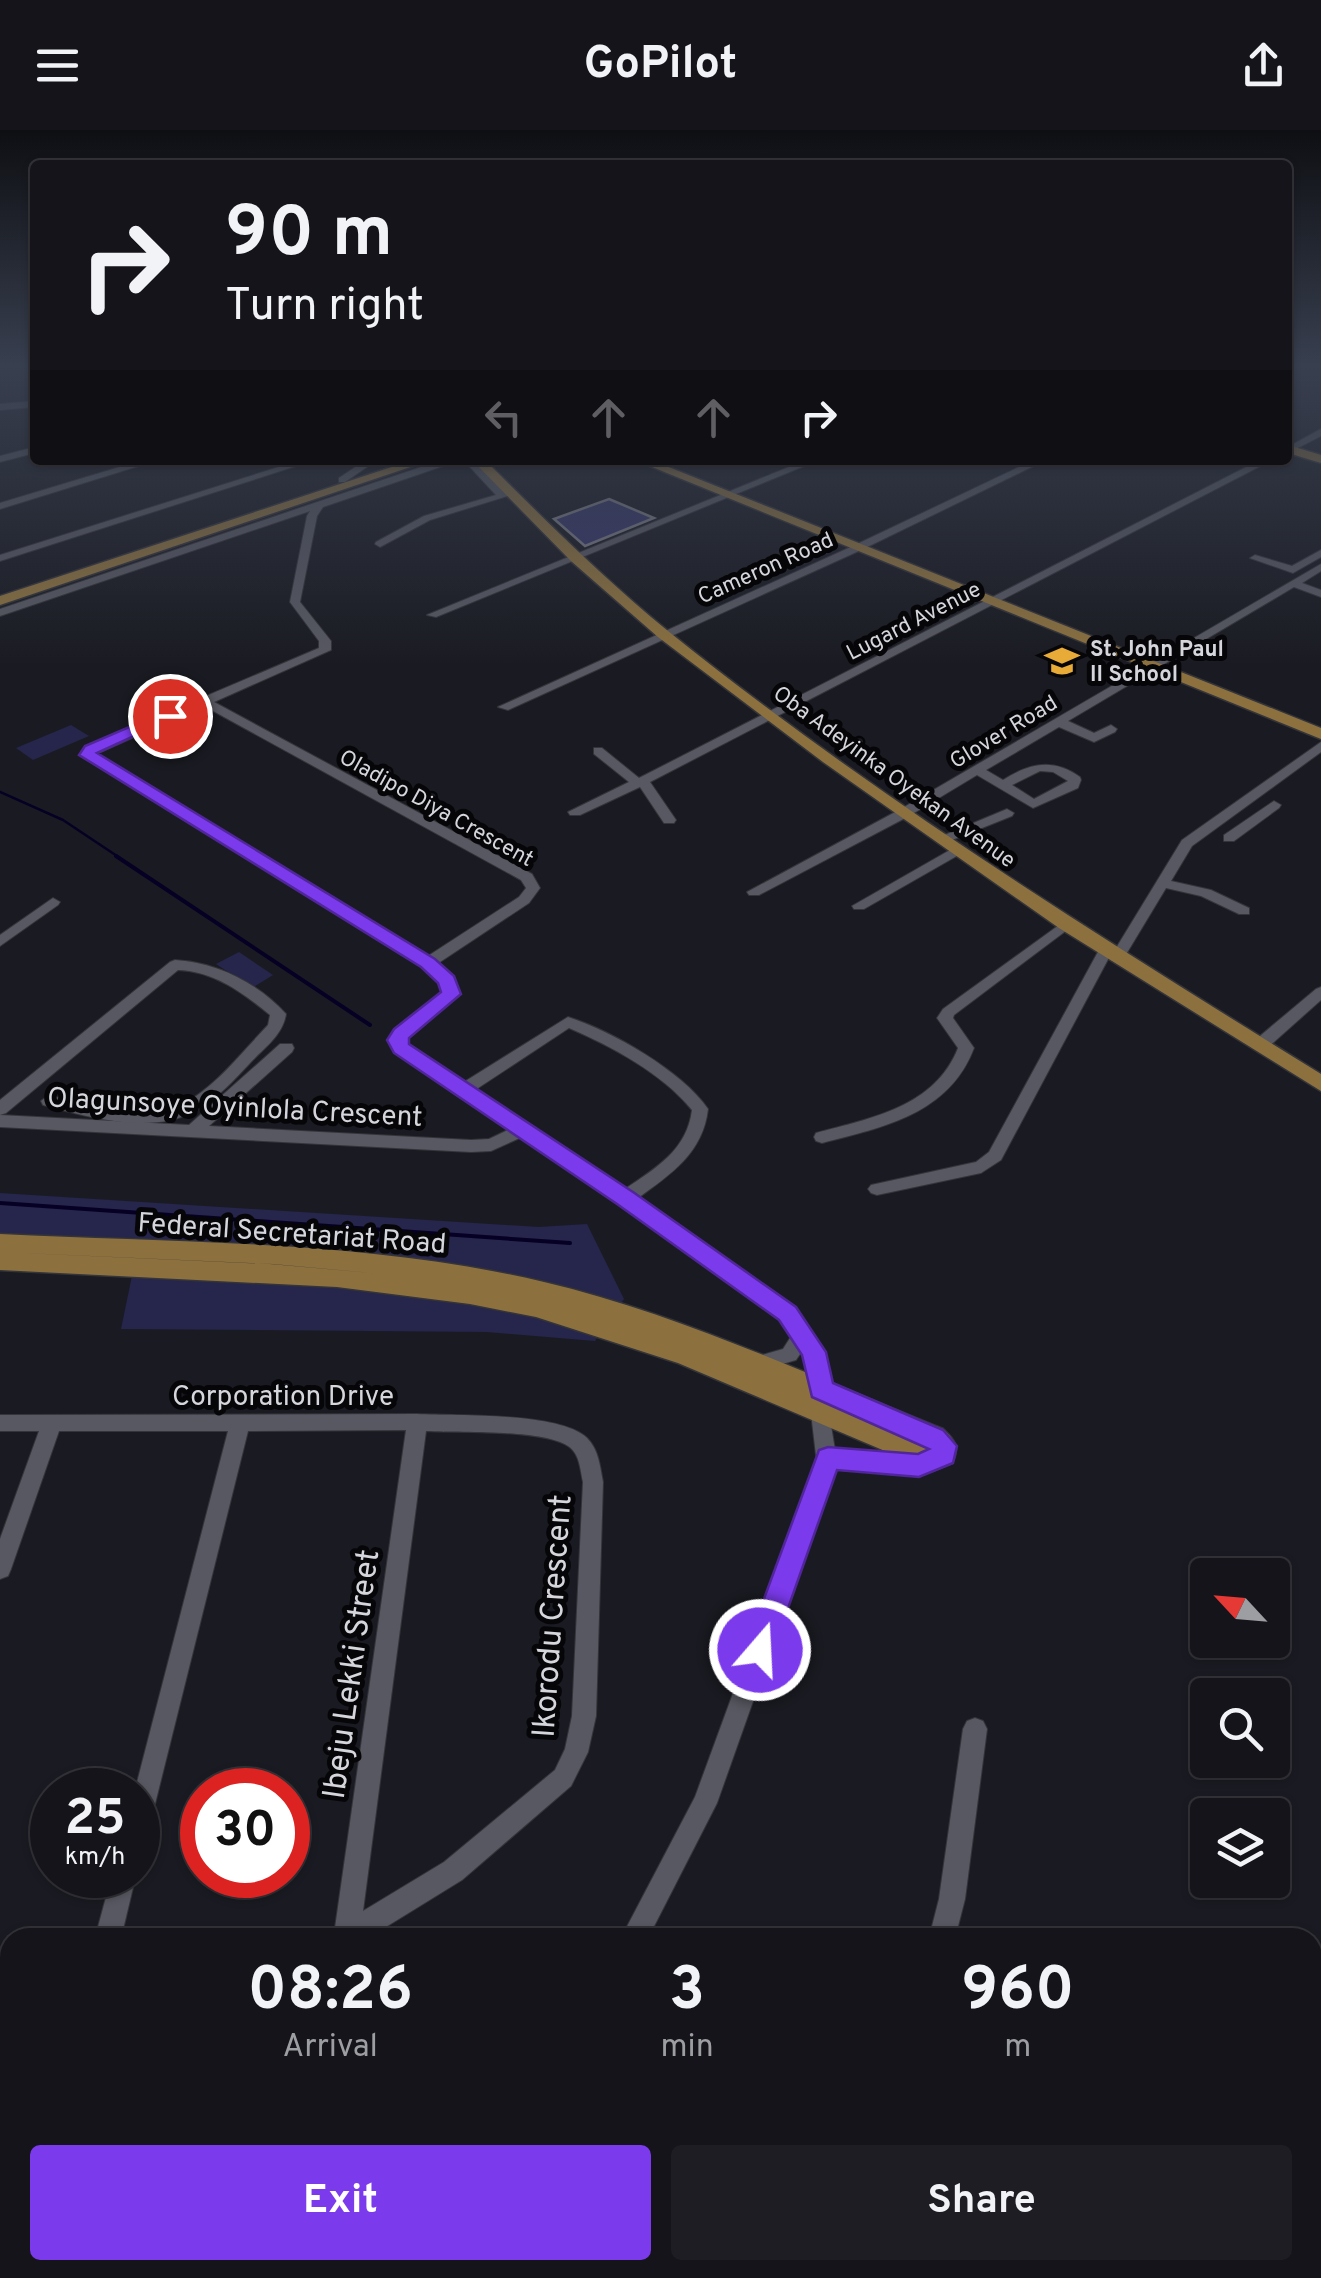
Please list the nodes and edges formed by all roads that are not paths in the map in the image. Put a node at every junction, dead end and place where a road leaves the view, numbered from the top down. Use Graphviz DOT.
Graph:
graph roads {
  1 [pos="131,465"];
  2 [pos="294,465"];
  3 [pos="364,465"];
  4 [pos="396,465"];
  5 [pos="398,465"];
  6 [pos="436,465"];
  7 [pos="473,465"];
  8 [pos="483,465"];
  9 [pos="498,465"];
  10 [pos="653,465"];
  11 [pos="801,465"];
  12 [pos="1031,465"];
  13 [pos="1257,465"];
  14 [pos="282,469"];
  15 [pos="296,476"];
  16 [pos="342,480"];
  17 [pos="509,493"];
  18 [pos="726,495"];
  19 [pos="0,506"];
  20 [pos="318,506"];
  21 [pos="380,544"];
  22 [pos="857,548"];
  23 [pos="1321,554"];
  24 [pos="0,558"];
  25 [pos="576,558"];
  26 [pos="1255,558"];
  27 [pos="1321,567"];
  28 [pos="1295,584"];
  29 [pos="1321,594"];
  30 [pos="0,598"];
  31 [pos="993,601"];
  32 [pos="0,613"];
  33 [pos="432,615"];
  34 [pos="663,634"];
  35 [pos="1151,667"];
  36 [pos="204,701"];
  37 [pos="504,707"];
  38 [pos="771,715"];
  39 [pos="1058,722"];
  40 [pos="1112,729"];
  41 [pos="1321,734"];
  42 [pos="1321,746"];
  43 [pos="598,751"];
  44 [pos="978,770"];
  45 [pos="640,782"];
  46 [pos="1005,784"];
  47 [pos="1274,805"];
  48 [pos="1230,811"];
  49 [pos="575,812"];
  50 [pos="904,813"];
  51 [pos="1007,813"];
  52 [pos="670,820"];
  53 [pos="1252,821"];
  54 [pos="1229,838"];
  55 [pos="942,839"];
  56 [pos="957,850"];
  57 [pos="1162,883"];
  58 [pos="754,892"];
  59 [pos="53,902"];
  60 [pos="859,906"];
  61 [pos="1244,911"];
  62 [pos="1066,924"];
  63 [pos="0,942"];
  64 [pos="1112,954"];
  65 [pos="428,963"];
  66 [pos="1321,992"];
  67 [pos="1260,1045"];
  68 [pos="286,1048"];
  69 [pos="1321,1084"];
  70 [pos="462,1091"];
  71 [pos="50,1101"];
  72 [pos="0,1108"];
  73 [pos="0,1121"];
  74 [pos="523,1130"];
  75 [pos="192,1132"];
  76 [pos="822,1138"];
  77 [pos="877,1189"];
  78 [pos="625,1198"];
  79 [pos="0,1243"];
  80 [pos="0,1261"];
  81 [pos="39,1264"];
  82 [pos="0,1280"];
  83 [pos="802,1334"];
  84 [pos="759,1364"];
  85 [pos="821,1401"];
  86 [pos="418,1422"];
  87 [pos="0,1423"];
  88 [pos="240,1423"];
  89 [pos="52,1424"];
  90 [pos="565,1435"];
  91 [pos="828,1458"];
  92 [pos="932,1460"];
  93 [pos="0,1569"];
  94 [pos="975,1730"];
  95 [pos="152,1768"];
  96 [pos="118,1898"];
  97 [pos="111,1928"];
  98 [pos="346,1928"];
  99 [pos="358,1928"];
  100 [pos="639,1928"];
  101 [pos="944,1928"];
  1 -- 19 [label="street"];
  2 -- 14 [label="street"];
  3 -- 16 [label="street"];
  4 -- 16 [label="main road"];
  5 -- 30 [label="main road"];
  6 -- 20 [label="street"];
  7 -- 17 [label="street"];
  8 -- 17 [label="main road, Oba Adeyinka Oyekan Avenue"];
  9 -- 17 [label="main road"];
  10 -- 18 [label="main road"];
  11 -- 18 [label="street"];
  12 -- 22 [label="street, Cameron Road"];
  13 -- 31 [label="street, Lugard Avenue"];
  14 -- 15 [label="street"];
  14 -- 24 [label="street"];
  16 -- 30 [label="main road"];
  17 -- 21 [label="street"];
  17 -- 25 [label="main road, Oba Adeyinka Oyekan Avenue"];
  18 -- 22 [label="main road"];
  18 -- 25 [label="street"];
  20 -- 32 [label="street"];
  20 -- 36 [label="street"];
  22 -- 31 [label="main road"];
  22 -- 34 [label="street, Cameron Road"];
  23 -- 26 [label="street"];
  25 -- 33 [label="street"];
  25 -- 34 [label="main road, Oba Adeyinka Oyekan Avenue"];
  27 -- 28 [label="street, Glover Road"];
  28 -- 29 [label="street"];
  28 -- 35 [label="street, Glover Road"];
  31 -- 35 [label="main road"];
  31 -- 38 [label="street, Lugard Avenue"];
  34 -- 37 [label="street, Cameron Road"];
  34 -- 38 [label="main road, Oba Adeyinka Oyekan Avenue"];
  35 -- 39 [label="street, Glover Road"];
  35 -- 41 [label="main road"];
  36 -- 65 [label="street, Oladipo Diya Crescent"];
  36 -- 65 [label="street"];
  38 -- 45 [label="street, Lugard Avenue"];
  38 -- 50 [label="main road, Oba Adeyinka Oyekan Avenue"];
  39 -- 40 [label="street"];
  39 -- 44 [label="street, Glover Road"];
  42 -- 48 [label="street"];
  43 -- 45 [label="street"];
  44 -- 46 [label="street"];
  44 -- 50 [label="street, Glover Road"];
  45 -- 49 [label="street, Lugard Avenue"];
  45 -- 52 [label="street"];
  46 -- 46 [label="street"];
  47 -- 53 [label="street"];
  48 -- 53 [label="street"];
  48 -- 57 [label="street"];
  50 -- 55 [label="main road, Oba Adeyinka Oyekan Avenue"];
  50 -- 58 [label="street, Glover Road"];
  51 -- 55 [label="street"];
  53 -- 54 [label="street"];
  55 -- 56 [label="main road, Oba Adeyinka Oyekan Avenue"];
  56 -- 60 [label="street"];
  56 -- 62 [label="main road, Oba Adeyinka Oyekan Avenue"];
  57 -- 61 [label="street"];
  57 -- 64 [label="street"];
  59 -- 63 [label="street"];
  62 -- 64 [label="main road, Oba Adeyinka Oyekan Avenue"];
  62 -- 76 [label="street"];
  64 -- 67 [label="main road, Oba Adeyinka Oyekan Avenue"];
  64 -- 77 [label="street"];
  65 -- 70 [label="street"];
  66 -- 67 [label="street"];
  67 -- 69 [label="main road, Oba Adeyinka Oyekan Avenue"];
  68 -- 75 [label="street"];
  70 -- 74 [label="street"];
  70 -- 78 [label="street"];
  71 -- 72 [label="street"];
  73 -- 75 [label="street, Olagunsoye Oyinlola Crescent"];
  74 -- 75 [label="street, Olagunsoye Oyinlola Crescent"];
  74 -- 78 [label="street"];
  78 -- 83 [label="street"];
  79 -- 84 [label="main road, Federal Secretariat Road"];
  80 -- 81 [label="main road, Federal Secretariat Road"];
  81 -- 82 [label="main road"];
  81 -- 85 [label="main road, Federal Secretariat Road"];
  83 -- 84 [label="street"];
  83 -- 85 [label="street"];
  84 -- 85 [label="main road, Federal Secretariat Road"];
  85 -- 91 [label="street"];
  85 -- 92 [label="main road, Federal Secretariat Road"];
  86 -- 88 [label="street, Corporation Drive"];
  86 -- 90 [label="street, Corporation Drive"];
  86 -- 98 [label="street, Ibeju Lekki Street"];
  87 -- 89 [label="street, Corporation Drive"];
  88 -- 89 [label="street, Corporation Drive"];
  88 -- 95 [label="street"];
  89 -- 93 [label="street"];
  90 -- 99 [label="street, Ikorodu Crescent"];
  91 -- 92 [label="street"];
  91 -- 100 [label="street"];
  94 -- 101 [label="street"];
  96 -- 97 [label="street"];
}
